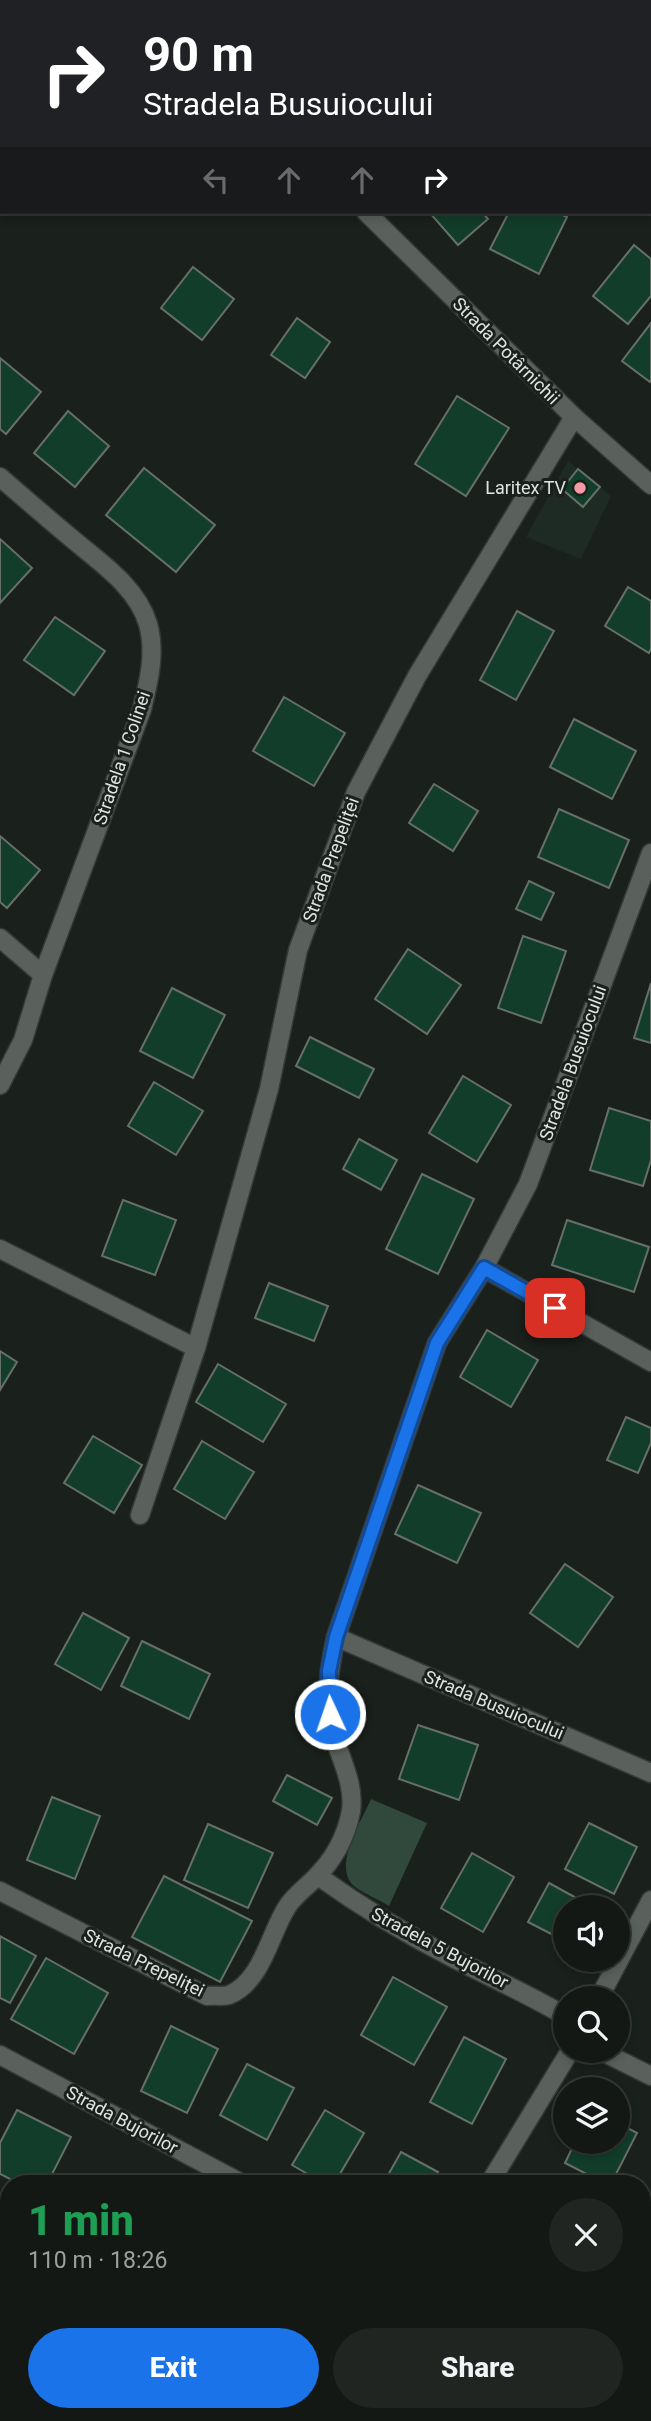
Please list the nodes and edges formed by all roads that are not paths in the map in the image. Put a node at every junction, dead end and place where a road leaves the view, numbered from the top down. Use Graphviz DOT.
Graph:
graph roads {
  1 [pos="368,214"];
  2 [pos="574,417"];
  3 [pos="0,477"];
  4 [pos="651,485"];
  5 [pos="651,853"];
  6 [pos="0,939"];
  7 [pos="43,975"];
  8 [pos="0,1085"];
  9 [pos="0,1249"];
  10 [pos="484,1268"];
  11 [pos="196,1348"];
  12 [pos="651,1362"];
  13 [pos="140,1515"];
  14 [pos="336,1637"];
  15 [pos="651,1773"];
  16 [pos="318,1876"];
  17 [pos="0,1891"];
  18 [pos="651,1900"];
  19 [pos="605,1986"];
  20 [pos="553,2009"];
  21 [pos="0,2055"];
  22 [pos="563,2063"];
  23 [pos="625,2063"];
  24 [pos="651,2076"];
  25 [pos="226,2175"];
  26 [pos="494,2175"];
  1 -- 2 [label="street, Strada Potârnichii"];
  2 -- 4 [label="street, Strada Potârnichii"];
  2 -- 11 [label="street, Strada Prepeliței"];
  3 -- 7 [label="street, Stradela 1 Colinei"];
  5 -- 10 [label="street, Stradela Busuiocului"];
  6 -- 7 [label="street"];
  7 -- 8 [label="street, Stradela 1 Colinei"];
  9 -- 11 [label="street"];
  10 -- 12 [label="street"];
  10 -- 14 [label="street, Stradela Busuiocului"];
  11 -- 13 [label="street, Strada Prepeliței"];
  14 -- 15 [label="street, Strada Busuiocului"];
  14 -- 16 [label="street, Stradela Busuiocului"];
  16 -- 17 [label="street, Strada Prepeliței"];
  16 -- 20 [label="street, Stradela 5 Bujorilor"];
  18 -- 19 [label="street"];
  21 -- 25 [label="street, Strada Bujorilor"];
  22 -- 26 [label="street"];
  23 -- 24 [label="street"];
}
